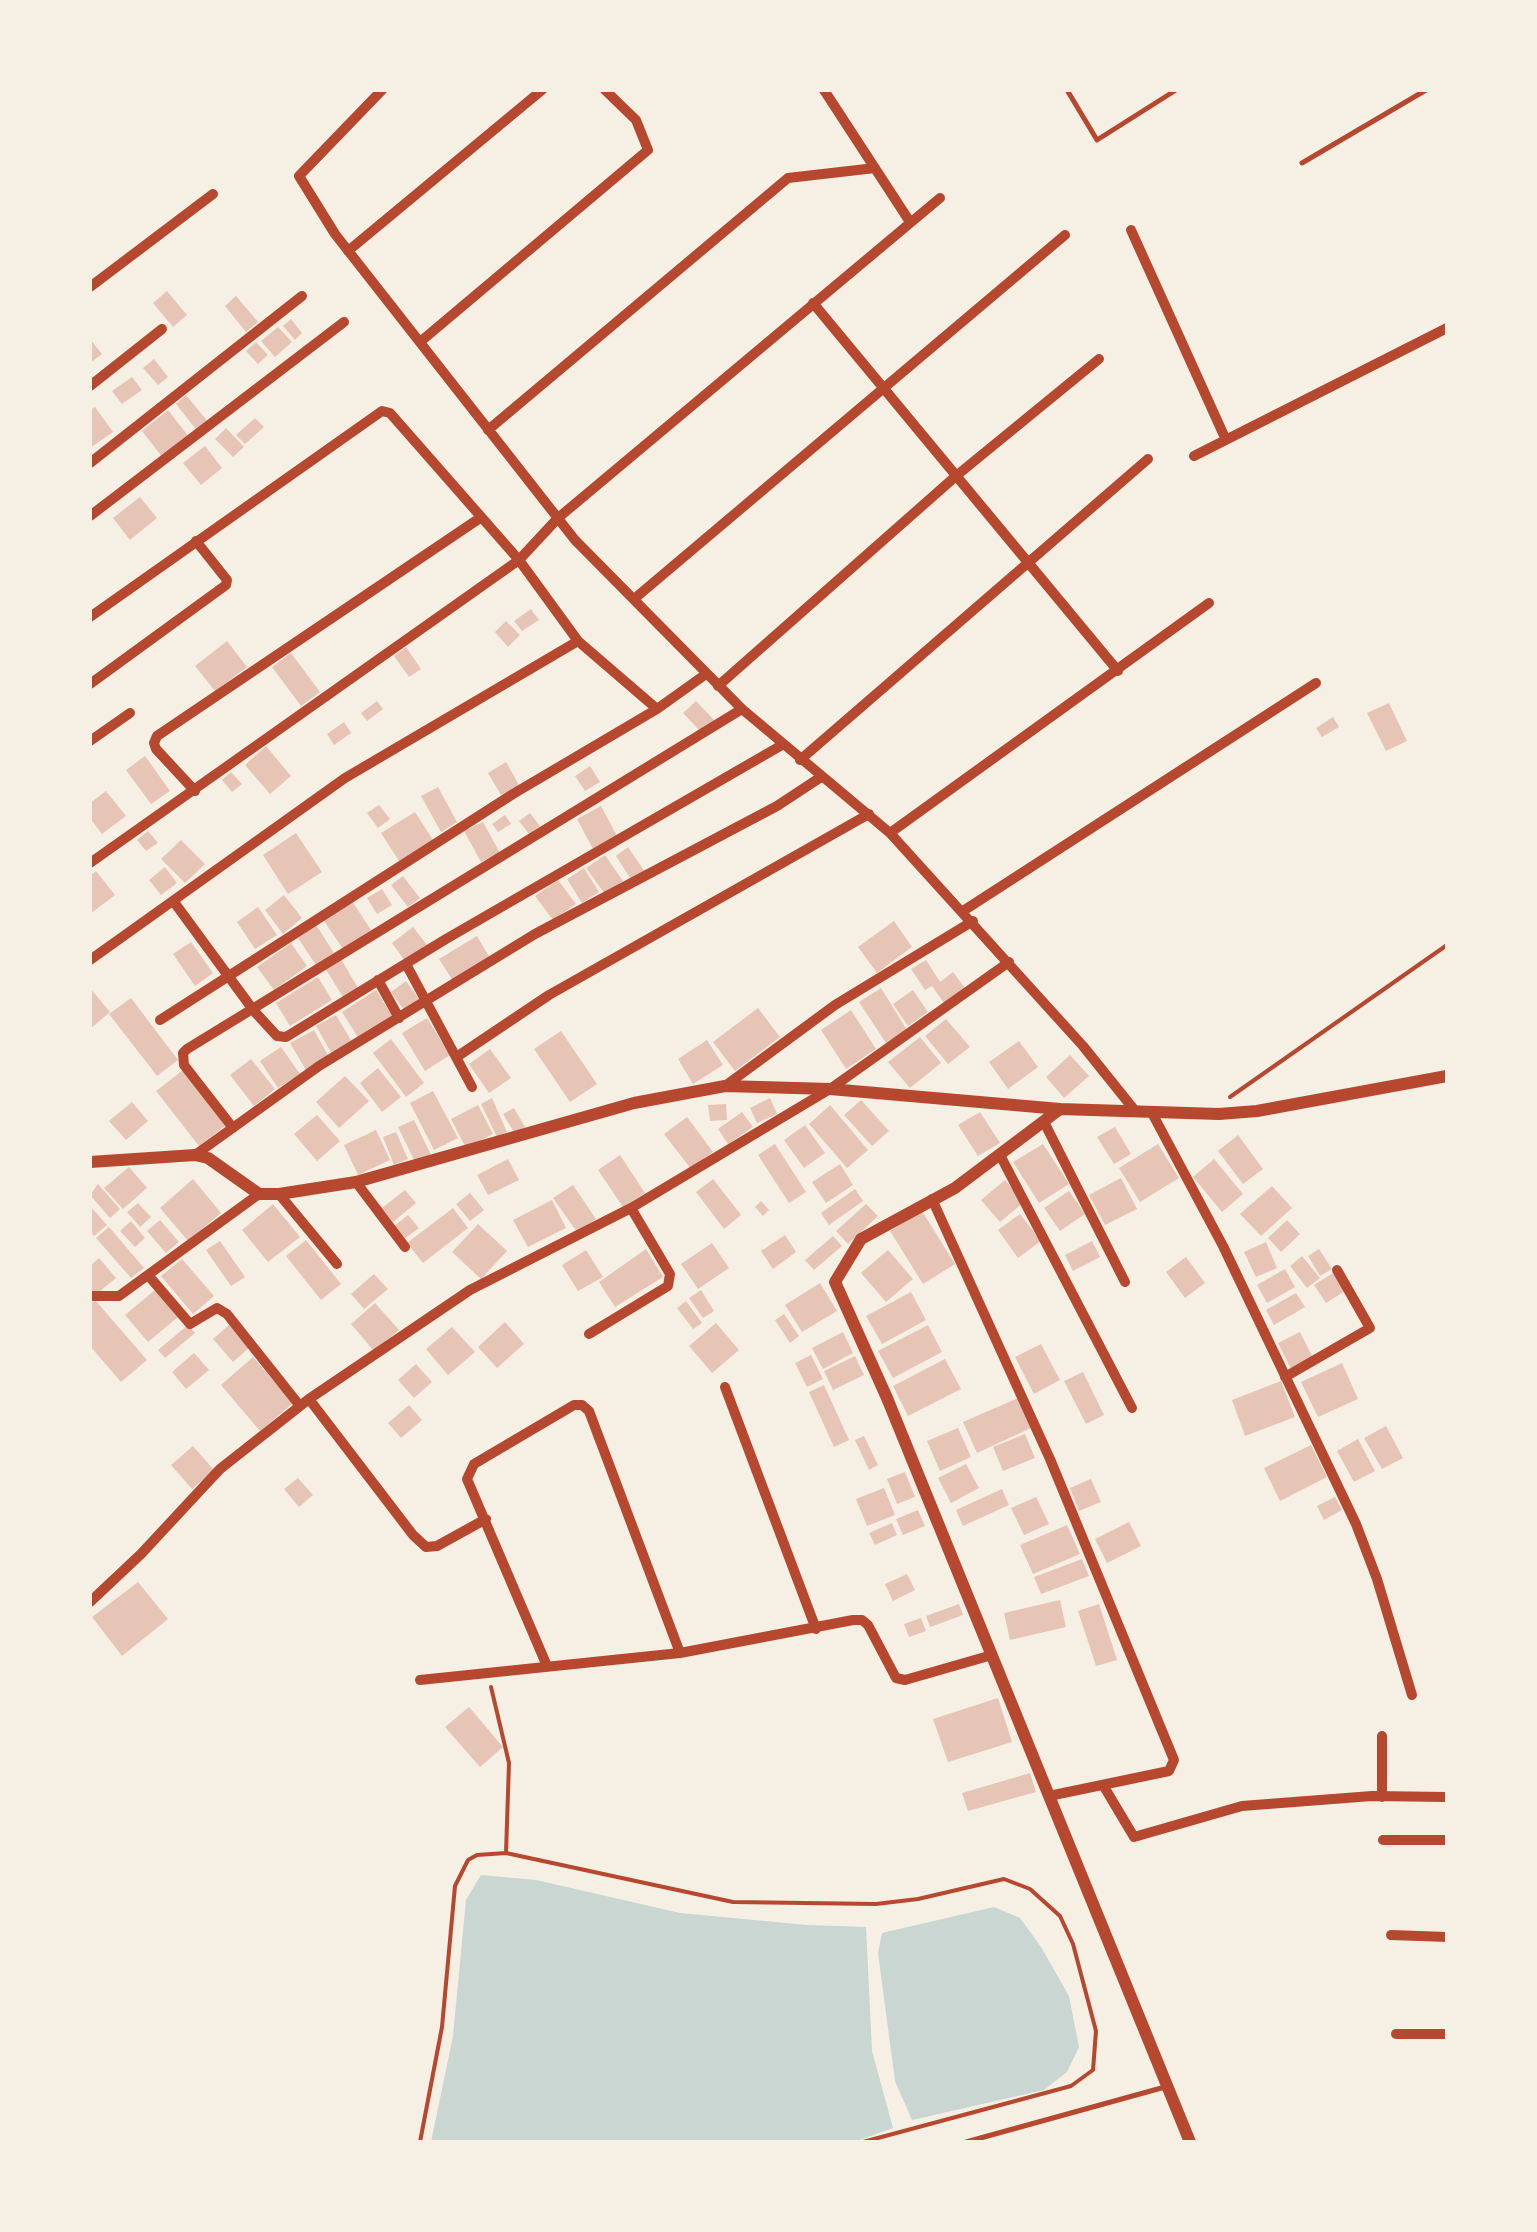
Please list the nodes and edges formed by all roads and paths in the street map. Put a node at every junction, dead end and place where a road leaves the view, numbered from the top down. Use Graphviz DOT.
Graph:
graph roads {
  1 [pos="382,90"];
  2 [pos="542,90"];
  3 [pos="605,90"];
  4 [pos="824,90"];
  5 [pos="1068,90"];
  6 [pos="1176,90"];
  7 [pos="1426,90"];
  8 [pos="1302,164"];
  9 [pos="875,168"];
  10 [pos="214,194"];
  11 [pos="940,198"];
  12 [pos="910,222"];
  13 [pos="1131,230"];
  14 [pos="1065,235"];
  15 [pos="348,251"];
  16 [pos="90,287"];
  17 [pos="302,296"];
  18 [pos="812,303"];
  19 [pos="344,322"];
  20 [pos="1447,328"];
  21 [pos="162,329"];
  22 [pos="420,342"];
  23 [pos="1099,359"];
  24 [pos="90,386"];
  25 [pos="885,389"];
  26 [pos="488,430"];
  27 [pos="1226,440"];
  28 [pos="1194,456"];
  29 [pos="1148,460"];
  30 [pos="90,462"];
  31 [pos="956,476"];
  32 [pos="90,516"];
  33 [pos="480,518"];
  34 [pos="558,518"];
  35 [pos="196,541"];
  36 [pos="519,560"];
  37 [pos="1028,562"];
  38 [pos="634,599"];
  39 [pos="1209,604"];
  40 [pos="90,617"];
  41 [pos="578,641"];
  42 [pos="1118,670"];
  43 [pos="706,674"];
  44 [pos="1316,683"];
  45 [pos="90,684"];
  46 [pos="718,686"];
  47 [pos="657,709"];
  48 [pos="742,709"];
  49 [pos="130,713"];
  50 [pos="90,741"];
  51 [pos="782,745"];
  52 [pos="800,760"];
  53 [pos="822,777"];
  54 [pos="195,791"];
  55 [pos="869,814"];
  56 [pos="890,833"];
  57 [pos="90,864"];
  58 [pos="174,902"];
  59 [pos="963,911"];
  60 [pos="973,922"];
  61 [pos="1447,945"];
  62 [pos="90,960"];
  63 [pos="1008,962"];
  64 [pos="406,964"];
  65 [pos="228,974"];
  66 [pos="378,980"];
  67 [pos="426,1002"];
  68 [pos="254,1011"];
  69 [pos="399,1018"];
  70 [pos="160,1020"];
  71 [pos="458,1056"];
  72 [pos="1447,1076"];
  73 [pos="472,1086"];
  74 [pos="726,1086"];
  75 [pos="830,1089"];
  76 [pos="1060,1109"];
  77 [pos="1136,1112"];
  78 [pos="1152,1113"];
  79 [pos="1219,1114"];
  80 [pos="1044,1122"];
  81 [pos="232,1128"];
  82 [pos="1000,1154"];
  83 [pos="194,1155"];
  84 [pos="90,1162"];
  85 [pos="356,1182"];
  86 [pos="259,1194"];
  87 [pos="280,1194"];
  88 [pos="932,1199"];
  89 [pos="631,1208"];
  90 [pos="405,1246"];
  91 [pos="336,1264"];
  92 [pos="1337,1270"];
  93 [pos="148,1275"];
  94 [pos="1125,1282"];
  95 [pos="90,1296"];
  96 [pos="590,1334"];
  97 [pos="1285,1377"];
  98 [pos="724,1387"];
  99 [pos="305,1402"];
  100 [pos="1132,1408"];
  101 [pos="486,1519"];
  102 [pos="90,1602"];
  103 [pos="816,1629"];
  104 [pos="680,1653"];
  105 [pos="992,1655"];
  106 [pos="547,1666"];
  107 [pos="487,1673"];
  108 [pos="420,1680"];
  109 [pos="1412,1695"];
  110 [pos="1382,1736"];
  111 [pos="1103,1785"];
  112 [pos="1050,1796"];
  113 [pos="1382,1796"];
  114 [pos="1447,1797"];
  115 [pos="1383,1840"];
  116 [pos="1447,1840"];
  117 [pos="506,1853"];
  118 [pos="1392,1936"];
  119 [pos="1447,1937"];
  120 [pos="1396,2034"];
  121 [pos="1447,2034"];
  122 [pos="1168,2086"];
  123 [pos="420,2142"];
  124 [pos="864,2142"];
  125 [pos="966,2142"];
  126 [pos="1190,2142"];
  1 -- 15 [label="street"];
  2 -- 15 [label="street"];
  3 -- 22 [label="street"];
  4 -- 9 [label="street"];
  5 -- 6 [label="lane"];
  7 -- 8 [label="lane"];
  9 -- 12 [label="street"];
  9 -- 26 [label="street"];
  10 -- 16 [label="street"];
  11 -- 12 [label="street"];
  12 -- 18 [label="street"];
  13 -- 27 [label="street"];
  14 -- 25 [label="street"];
  15 -- 22 [label="street"];
  17 -- 30 [label="street"];
  18 -- 25 [label="street"];
  18 -- 34 [label="street"];
  19 -- 32 [label="street"];
  20 -- 27 [label="street"];
  21 -- 24 [label="street"];
  22 -- 26 [label="street"];
  23 -- 31 [label="street"];
  25 -- 31 [label="street"];
  25 -- 38 [label="street"];
  26 -- 34 [label="street"];
  27 -- 28 [label="street"];
  29 -- 37 [label="street"];
  31 -- 37 [label="street"];
  31 -- 46 [label="street"];
  33 -- 35 [label="street"];
  33 -- 36 [label="street"];
  33 -- 54 [label="street"];
  34 -- 36 [label="street"];
  34 -- 38 [label="street"];
  35 -- 40 [label="street"];
  35 -- 45 [label="street"];
  36 -- 41 [label="street"];
  36 -- 54 [label="street"];
  37 -- 42 [label="street"];
  37 -- 52 [label="street"];
  38 -- 43 [label="street"];
  39 -- 42 [label="street"];
  41 -- 47 [label="street"];
  41 -- 58 [label="street"];
  42 -- 56 [label="street"];
  43 -- 46 [label="street"];
  43 -- 47 [label="street"];
  44 -- 59 [label="street"];
  46 -- 48 [label="street"];
  47 -- 65 [label="street"];
  48 -- 51 [label="street"];
  48 -- 68 [label="street"];
  49 -- 50 [label="street"];
  51 -- 52 [label="street"];
  51 -- 64 [label="street"];
  52 -- 53 [label="street"];
  53 -- 55 [label="street"];
  53 -- 67 [label="street"];
  54 -- 57 [label="street"];
  55 -- 56 [label="street"];
  55 -- 71 [label="street"];
  56 -- 59 [label="street"];
  58 -- 62 [label="street"];
  58 -- 65 [label="street"];
  59 -- 60 [label="street"];
  60 -- 63 [label="street"];
  60 -- 74 [label="street"];
  61 -- 79 [label="path"];
  63 -- 75 [label="street"];
  63 -- 77 [label="street"];
  64 -- 66 [label="street"];
  64 -- 67 [label="street"];
  65 -- 68 [label="street"];
  65 -- 70 [label="street"];
  66 -- 68 [label="street"];
  66 -- 69 [label="street"];
  67 -- 69 [label="street"];
  67 -- 71 [label="street"];
  68 -- 81 [label="street"];
  69 -- 81 [label="street"];
  71 -- 73 [label="street"];
  72 -- 79 [label="street"];
  74 -- 75 [label="street"];
  74 -- 85 [label="street"];
  75 -- 76 [label="street"];
  75 -- 89 [label="street"];
  76 -- 77 [label="street"];
  76 -- 80 [label="street"];
  77 -- 78 [label="street"];
  78 -- 79 [label="street"];
  78 -- 97 [label="street"];
  80 -- 82 [label="street"];
  80 -- 94 [label="street"];
  81 -- 83 [label="street"];
  82 -- 88 [label="street"];
  82 -- 100 [label="street"];
  83 -- 84 [label="street"];
  83 -- 86 [label="street"];
  85 -- 87 [label="street"];
  85 -- 90 [label="street"];
  86 -- 87 [label="street"];
  86 -- 93 [label="street"];
  87 -- 91 [label="street"];
  88 -- 105 [label="street"];
  88 -- 111 [label="street"];
  89 -- 96 [label="street"];
  89 -- 99 [label="street"];
  92 -- 97 [label="street"];
  93 -- 95 [label="street"];
  93 -- 99 [label="street"];
  97 -- 109 [label="street"];
  98 -- 103 [label="street"];
  99 -- 101 [label="street"];
  99 -- 102 [label="street"];
  101 -- 104 [label="street"];
  101 -- 106 [label="street"];
  103 -- 104 [label="street"];
  103 -- 105 [label="street"];
  104 -- 106 [label="street"];
  105 -- 112 [label="street"];
  106 -- 107 [label="street"];
  107 -- 108 [label="street"];
  107 -- 117 [label="path"];
  110 -- 113 [label="street"];
  111 -- 112 [label="street"];
  111 -- 113 [label="street"];
  112 -- 122 [label="street"];
  113 -- 114 [label="street"];
  115 -- 116 [label="street"];
  117 -- 123 [label="path"];
  117 -- 124 [label="path"];
  118 -- 119 [label="street"];
  120 -- 121 [label="street"];
  122 -- 125 [label="lane"];
  122 -- 126 [label="street"];
}
